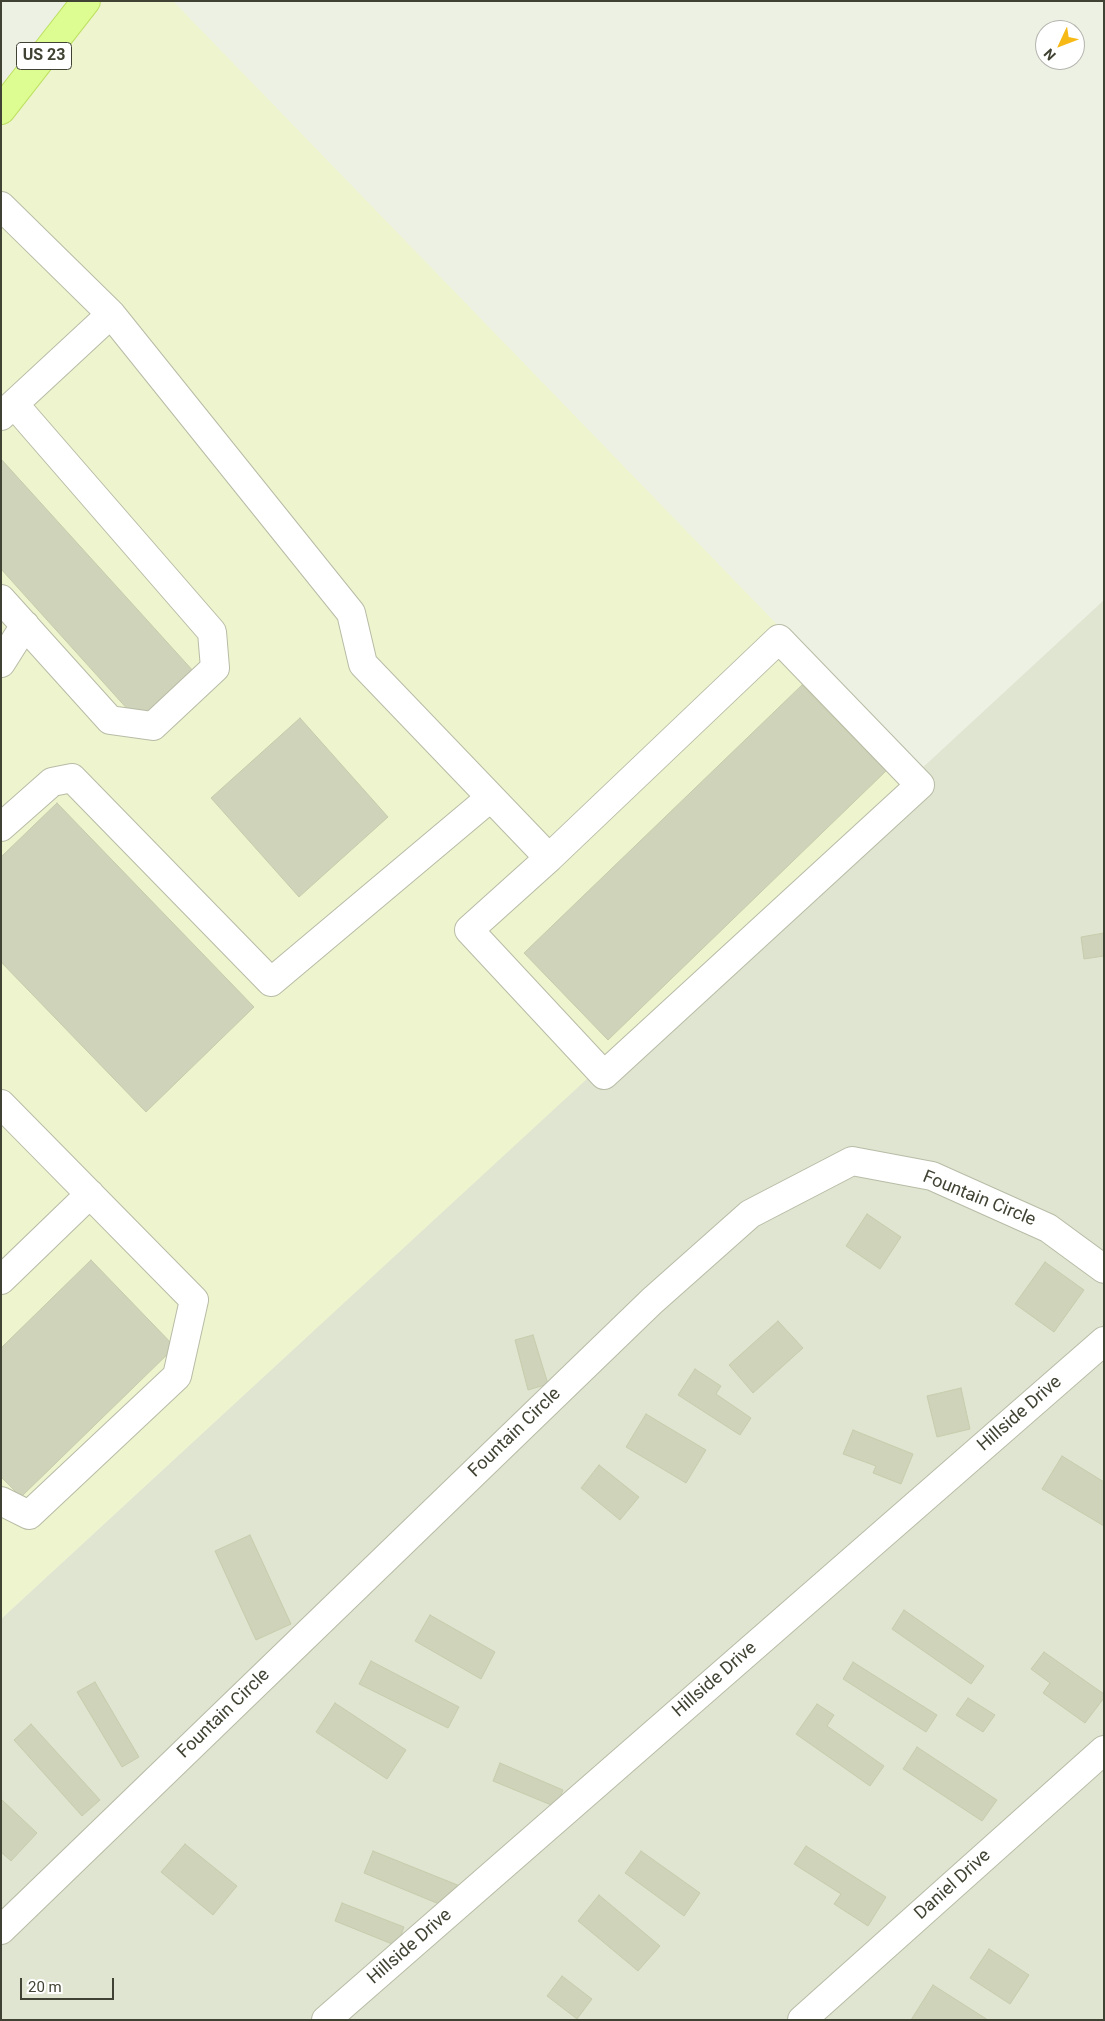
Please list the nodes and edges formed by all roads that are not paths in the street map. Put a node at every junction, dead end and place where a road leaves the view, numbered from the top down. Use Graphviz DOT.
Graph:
graph roads {
  1 [pos="86,1"];
  2 [pos="1,110"];
  3 [pos="1,206"];
  4 [pos="111,314"];
  5 [pos="8,410"];
  6 [pos="1,599"];
  7 [pos="25,625"];
  8 [pos="1,663"];
  9 [pos="490,798"];
  10 [pos="1,827"];
  11 [pos="549,858"];
  12 [pos="1,1104"];
  13 [pos="90,1194"];
  14 [pos="1104,1269"];
  15 [pos="1,1280"];
  16 [pos="1104,1341"];
  17 [pos="1,1501"];
  18 [pos="1104,1750"];
  19 [pos="1,1930"];
  20 [pos="326,2020"];
  21 [pos="802,2020"];
  1 -- 2 [label="main road, US 23"];
  3 -- 4 [label="street"];
  4 -- 5 [label="street"];
  4 -- 9 [label="street"];
  5 -- 7 [label="street"];
  6 -- 7 [label="street"];
  7 -- 8 [label="street"];
  9 -- 10 [label="street"];
  9 -- 11 [label="street"];
  11 -- 11 [label="street"];
  12 -- 13 [label="street"];
  13 -- 15 [label="street"];
  13 -- 17 [label="street"];
  14 -- 19 [label="street, Fountain Circle"];
  16 -- 20 [label="street, Hillside Drive"];
  18 -- 21 [label="street, Daniel Drive"];
}
